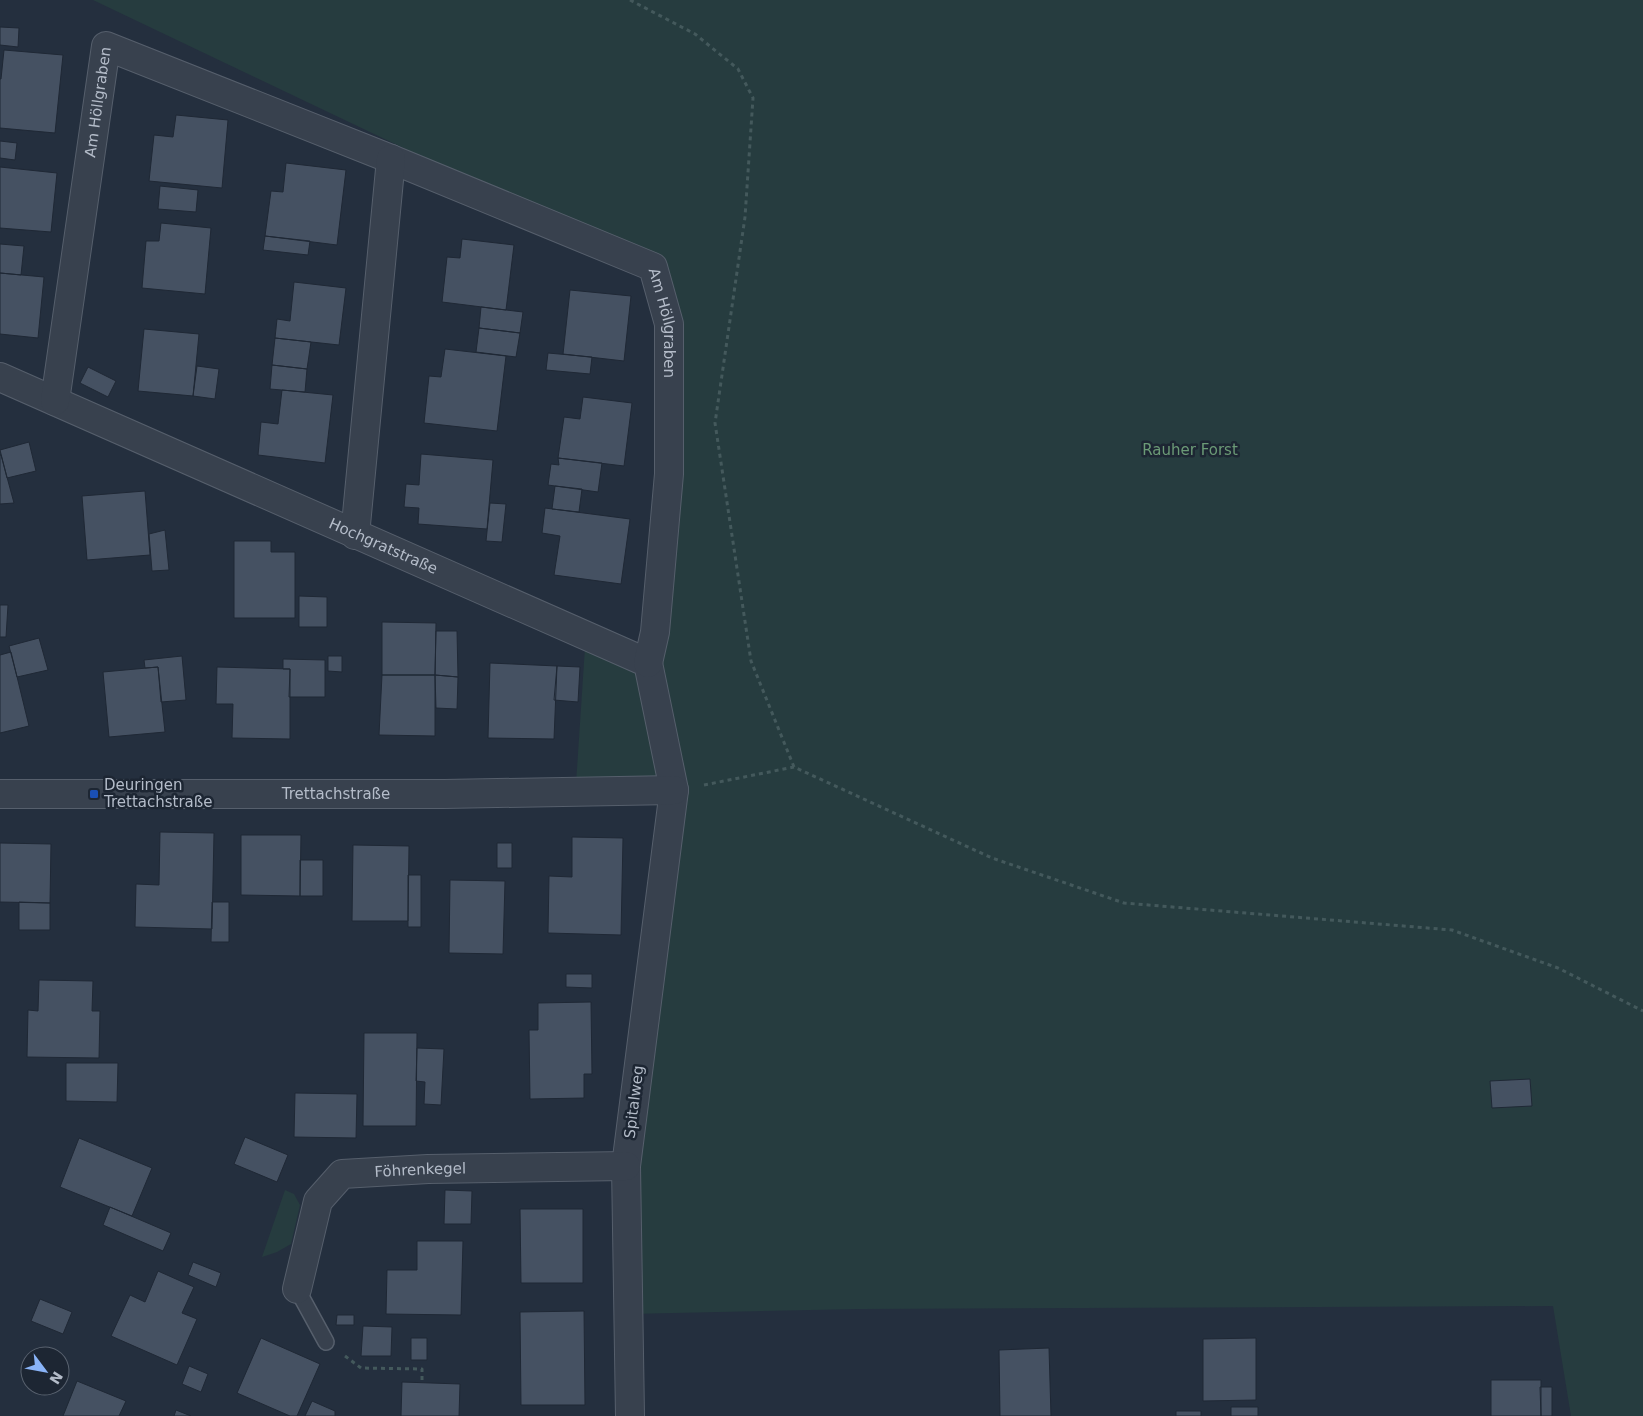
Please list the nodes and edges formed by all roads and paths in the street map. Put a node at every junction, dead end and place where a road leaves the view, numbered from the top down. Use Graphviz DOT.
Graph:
graph roads {
  1 [pos="630,0"];
  2 [pos="390,159"];
  3 [pos="0,377"];
  4 [pos="55,401"];
  5 [pos="355,535"];
  6 [pos="648,663"];
  7 [pos="794,767"];
  8 [pos="674,790"];
  9 [pos="0,794"];
  10 [pos="1643,1011"];
  11 [pos="626,1166"];
  12 [pos="297,1289"];
  13 [pos="326,1342"];
  14 [pos="422,1383"];
  15 [pos="630,1416"];
  1 -- 7 [label="path"];
  2 -- 4 [label="street, Am Höllgraben"];
  2 -- 5 [label="street"];
  2 -- 6 [label="street, Am Höllgraben"];
  3 -- 4 [label="street, Hochgratstraße"];
  4 -- 5 [label="street, Hochgratstraße"];
  5 -- 6 [label="street, Hochgratstraße"];
  6 -- 8 [label="street"];
  7 -- 8 [label="path"];
  7 -- 10 [label="path"];
  8 -- 9 [label="street, Trettachstraße"];
  8 -- 11 [label="street, Spitalweg"];
  11 -- 12 [label="street, Föhrenkegel"];
  11 -- 15 [label="street, Spitalweg"];
  12 -- 13 [label="lane"];
  13 -- 14 [label="path"];
}
